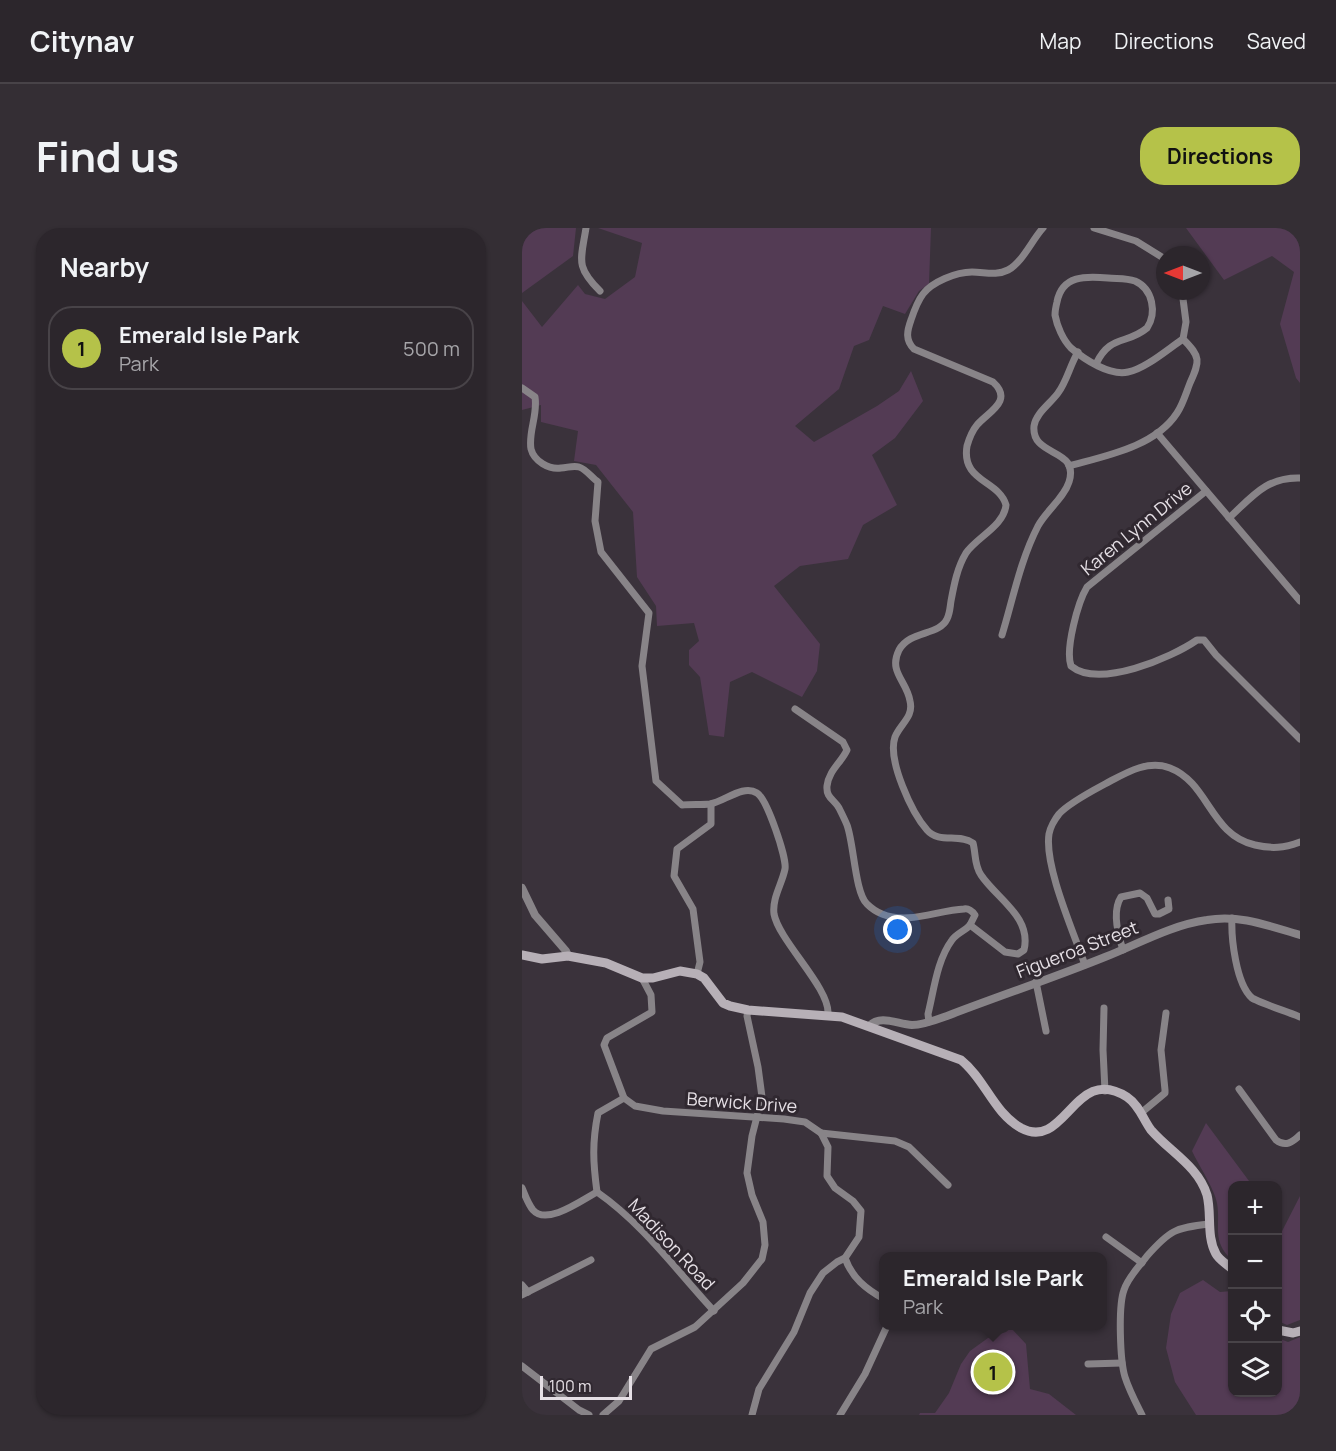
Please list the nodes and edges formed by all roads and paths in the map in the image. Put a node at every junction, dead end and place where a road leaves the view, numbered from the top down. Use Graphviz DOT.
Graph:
graph roads {
  1 [pos="586,228"];
  2 [pos="1043,228"];
  3 [pos="1094,228"];
  4 [pos="1156,253"];
  5 [pos="600,291"];
  6 [pos="1183,300"];
  7 [pos="1183,339"];
  8 [pos="1078,352"];
  9 [pos="1096,364"];
  10 [pos="522,388"];
  11 [pos="1157,433"];
  12 [pos="1070,466"];
  13 [pos="1300,478"];
  14 [pos="1206,491"];
  15 [pos="1228,518"];
  16 [pos="1300,601"];
  17 [pos="1002,635"];
  18 [pos="795,709"];
  19 [pos="1300,739"];
  20 [pos="711,804"];
  21 [pos="1300,842"];
  22 [pos="522,888"];
  23 [pos="1168,900"];
  24 [pos="1232,918"];
  25 [pos="970,925"];
  26 [pos="1300,935"];
  27 [pos="558,941"];
  28 [pos="1123,950"];
  29 [pos="522,955"];
  30 [pos="568,956"];
  31 [pos="550,958"];
  32 [pos="1085,965"];
  33 [pos="697,974"];
  34 [pos="642,978"];
  35 [pos="1036,982"];
  36 [pos="1104,1008"];
  37 [pos="748,1010"];
  38 [pos="1166,1013"];
  39 [pos="828,1014"];
  40 [pos="1300,1017"];
  41 [pos="929,1022"];
  42 [pos="869,1026"];
  43 [pos="1046,1031"];
  44 [pos="1239,1089"];
  45 [pos="1106,1090"];
  46 [pos="624,1098"];
  47 [pos="1141,1113"];
  48 [pos="758,1116"];
  49 [pos="821,1133"];
  50 [pos="1300,1135"];
  51 [pos="948,1185"];
  52 [pos="522,1188"];
  53 [pos="597,1192"];
  54 [pos="1209,1224"];
  55 [pos="1106,1237"];
  56 [pos="845,1258"];
  57 [pos="591,1260"];
  58 [pos="1142,1263"];
  59 [pos="1228,1265"];
  60 [pos="522,1285"];
  61 [pos="525,1294"];
  62 [pos="879,1296"];
  63 [pos="714,1311"];
  64 [pos="884,1330"];
  65 [pos="1282,1331"];
  66 [pos="1300,1331"];
  67 [pos="1122,1363"];
  68 [pos="1088,1364"];
  69 [pos="522,1366"];
  70 [pos="589,1415"];
  71 [pos="603,1415"];
  72 [pos="752,1415"];
  73 [pos="840,1415"];
  74 [pos="1142,1415"];
  1 -- 5 [label="street"];
  2 -- 25 [label="street"];
  3 -- 4 [label="street"];
  6 -- 7 [label="street"];
  7 -- 9 [label="street"];
  7 -- 11 [label="street"];
  8 -- 9 [label="street"];
  8 -- 9 [label="street"];
  8 -- 12 [label="street"];
  10 -- 20 [label="street"];
  11 -- 12 [label="street"];
  11 -- 14 [label="street"];
  12 -- 17 [label="street"];
  13 -- 15 [label="street"];
  14 -- 15 [label="street"];
  14 -- 19 [label="street, Karen Lynn Drive"];
  15 -- 16 [label="street"];
  18 -- 25 [label="street"];
  20 -- 33 [label="street"];
  20 -- 39 [label="street"];
  21 -- 32 [label="street"];
  22 -- 27 [label="street"];
  23 -- 28 [label="street"];
  24 -- 26 [label="street, Figueroa Street"];
  24 -- 28 [label="street, Figueroa Street"];
  24 -- 40 [label="street"];
  25 -- 41 [label="street"];
  27 -- 30 [label="street"];
  27 -- 31 [label="street"];
  28 -- 32 [label="street, Figueroa Street"];
  29 -- 31 [label="main road"];
  30 -- 31 [label="main road"];
  30 -- 34 [label="main road"];
  32 -- 35 [label="street, Figueroa Street"];
  33 -- 34 [label="main road"];
  33 -- 37 [label="main road"];
  34 -- 46 [label="street"];
  35 -- 41 [label="street, Figueroa Street"];
  35 -- 43 [label="street"];
  36 -- 45 [label="street"];
  37 -- 39 [label="main road"];
  37 -- 48 [label="street"];
  38 -- 47 [label="street"];
  39 -- 42 [label="main road"];
  41 -- 42 [label="street, Figueroa Street"];
  42 -- 45 [label="main road"];
  44 -- 50 [label="street"];
  45 -- 47 [label="main road"];
  46 -- 48 [label="street, Berwick Drive"];
  46 -- 53 [label="street"];
  47 -- 54 [label="main road"];
  48 -- 49 [label="street, Berwick Drive"];
  48 -- 63 [label="street"];
  49 -- 51 [label="street, Berwick Drive"];
  49 -- 56 [label="street"];
  52 -- 53 [label="street"];
  53 -- 63 [label="street, Madison Road"];
  54 -- 58 [label="street"];
  54 -- 59 [label="main road"];
  55 -- 58 [label="street"];
  56 -- 62 [label="street"];
  56 -- 72 [label="street"];
  57 -- 61 [label="street"];
  58 -- 67 [label="street"];
  60 -- 61 [label="street"];
  63 -- 71 [label="street"];
  64 -- 73 [label="street"];
  65 -- 66 [label="main road"];
  67 -- 68 [label="street"];
  67 -- 74 [label="street"];
  69 -- 70 [label="street"];
}
